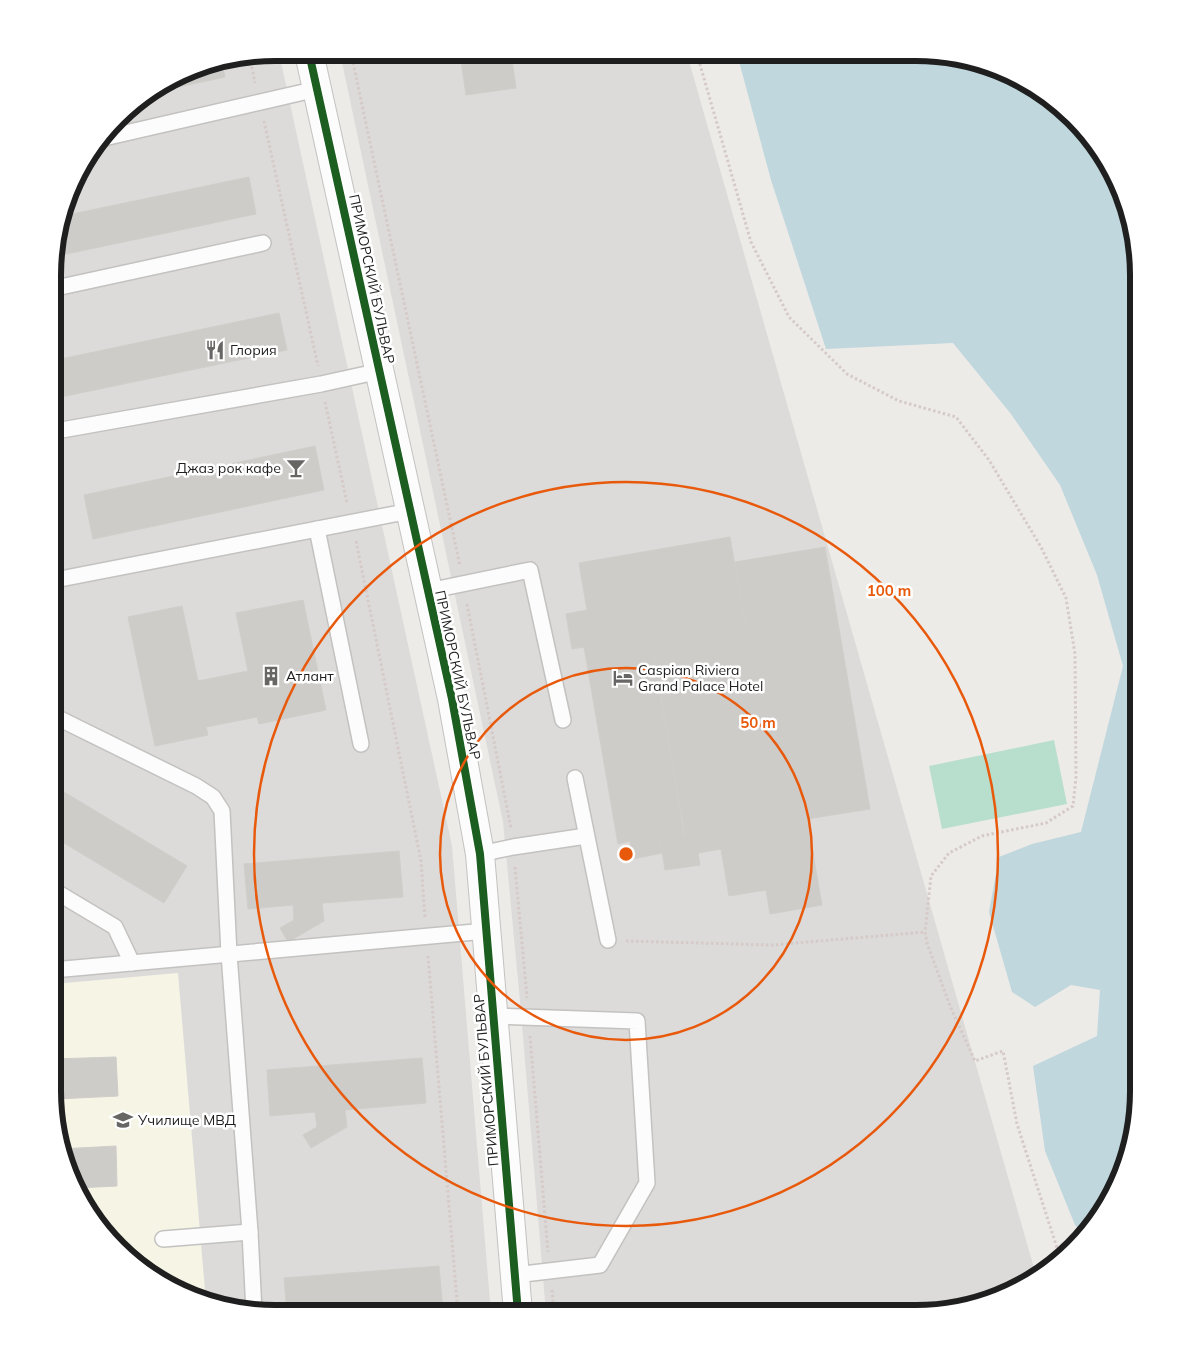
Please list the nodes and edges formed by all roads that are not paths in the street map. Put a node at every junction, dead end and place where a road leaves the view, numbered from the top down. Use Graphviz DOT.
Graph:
graph roads {
  1 [pos="311,61"];
  2 [pos="318,90"];
  3 [pos="112,136"];
  4 [pos="263,243"];
  5 [pos="61,287"];
  6 [pos="380,371"];
  7 [pos="61,430"];
  8 [pos="410,511"];
  9 [pos="317,529"];
  10 [pos="61,575"];
  11 [pos="428,591"];
  12 [pos="61,719"];
  13 [pos="563,720"];
  14 [pos="361,744"];
  15 [pos="575,778"];
  16 [pos="586,836"];
  17 [pos="480,854"];
  18 [pos="61,894"];
  19 [pos="486,931"];
  20 [pos="608,940"];
  21 [pos="229,954"];
  22 [pos="132,963"];
  23 [pos="61,969"];
  24 [pos="493,1016"];
  25 [pos="250,1232"];
  26 [pos="163,1239"];
  27 [pos="515,1275"];
  28 [pos="254,1303"];
  29 [pos="517,1305"];
  1 -- 2 [label="street, ПРИМОРСКИЙ БУЛЬВАР"];
  2 -- 3 [label="lane"];
  2 -- 6 [label="street, ПРИМОРСКИЙ БУЛЬВАР"];
  4 -- 5 [label="lane"];
  6 -- 7 [label="lane"];
  6 -- 8 [label="street, ПРИМОРСКИЙ БУЛЬВАР"];
  8 -- 9 [label="lane"];
  8 -- 11 [label="street, ПРИМОРСКИЙ БУЛЬВАР"];
  9 -- 10 [label="lane"];
  9 -- 14 [label="lane"];
  11 -- 13 [label="lane"];
  11 -- 17 [label="street, ПРИМОРСКИЙ БУЛЬВАР"];
  12 -- 21 [label="lane"];
  15 -- 16 [label="lane"];
  16 -- 17 [label="lane"];
  16 -- 20 [label="lane"];
  17 -- 19 [label="street, ПРИМОРСКИЙ БУЛЬВАР"];
  18 -- 22 [label="lane"];
  19 -- 21 [label="lane"];
  19 -- 24 [label="street, ПРИМОРСКИЙ БУЛЬВАР"];
  21 -- 22 [label="lane"];
  21 -- 25 [label="lane"];
  22 -- 23 [label="lane"];
  24 -- 27 [label="street, ПРИМОРСКИЙ БУЛЬВАР"];
  24 -- 27 [label="lane"];
  25 -- 26 [label="lane"];
  25 -- 28 [label="lane"];
  27 -- 29 [label="street, ПРИМОРСКИЙ БУЛЬВАР"];
}
